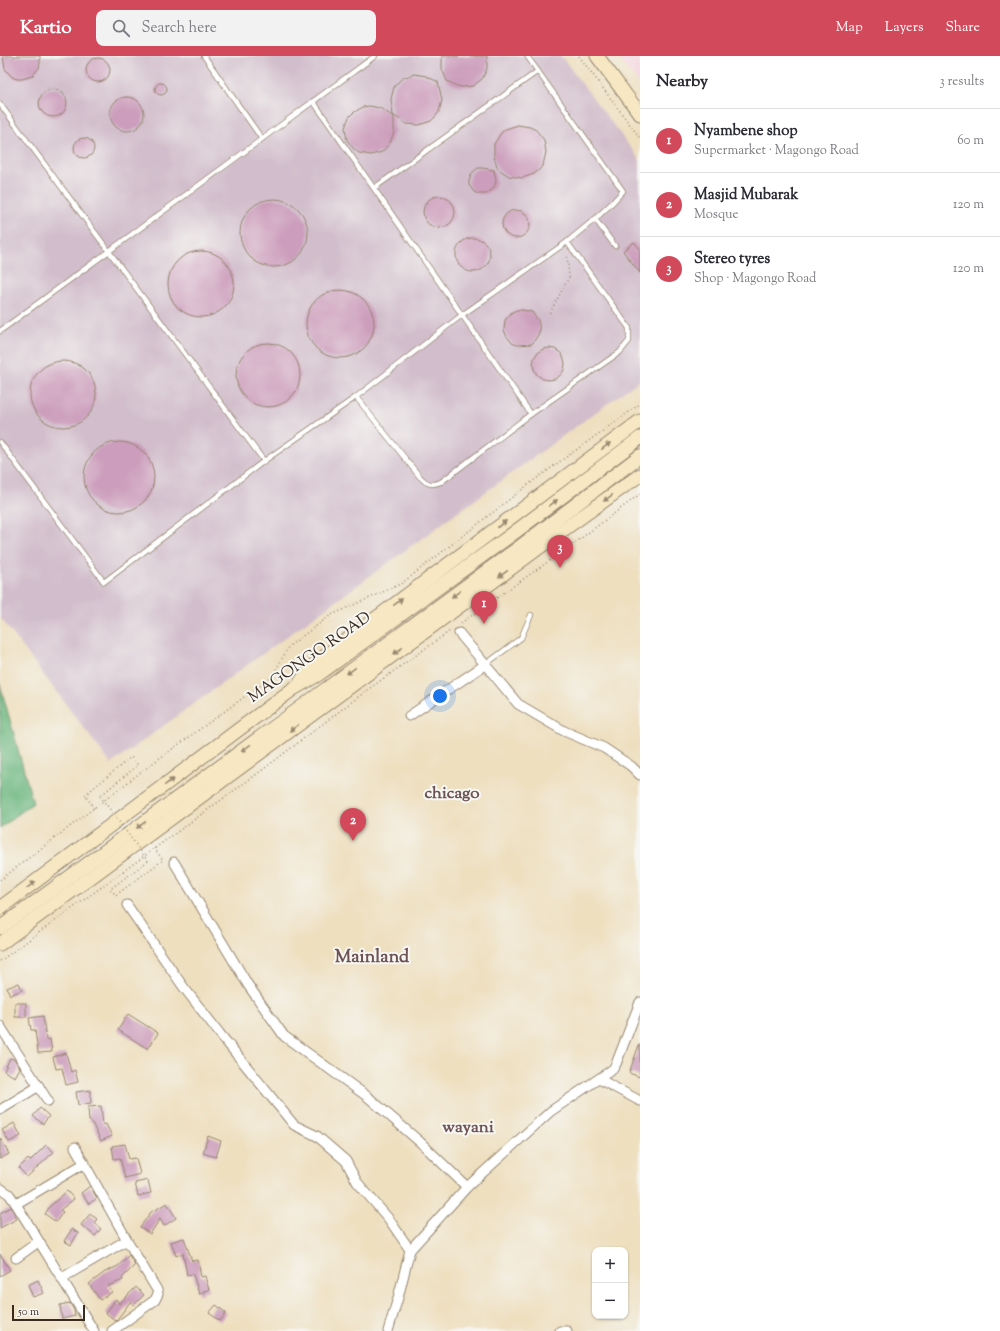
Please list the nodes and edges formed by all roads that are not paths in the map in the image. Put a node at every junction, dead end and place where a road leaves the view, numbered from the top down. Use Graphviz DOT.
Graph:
graph roads {
  1 [pos="204,56"];
  2 [pos="375,56"];
  3 [pos="526,56"];
  4 [pos="597,56"];
  5 [pos="538,71"];
  6 [pos="313,101"];
  7 [pos="0,104"];
  8 [pos="640,114"];
  9 [pos="262,139"];
  10 [pos="374,188"];
  11 [pos="595,219"];
  12 [pos="567,242"];
  13 [pos="615,246"];
  14 [pos="109,251"];
  15 [pos="462,314"];
  16 [pos="0,330"];
  17 [pos="356,397"];
  18 [pos="531,414"];
  19 [pos="640,421"];
  20 [pos="640,438"];
  21 [pos="0,442"];
  22 [pos="640,456"];
  23 [pos="264,461"];
  24 [pos="640,475"];
  25 [pos="532,615"];
  26 [pos="459,633"];
  27 [pos="486,664"];
  28 [pos="293,690"];
  29 [pos="409,716"];
  30 [pos="640,775"];
  31 [pos="174,862"];
  32 [pos="127,905"];
  33 [pos="0,908"];
  34 [pos="0,928"];
  35 [pos="0,944"];
  36 [pos="640,1002"];
  37 [pos="0,1026"];
  38 [pos="599,1079"];
  39 [pos="39,1086"];
  40 [pos="48,1101"];
  41 [pos="640,1101"];
  42 [pos="0,1110"];
  43 [pos="76,1147"];
  44 [pos="86,1163"];
  45 [pos="467,1187"];
  46 [pos="0,1188"];
  47 [pos="16,1204"];
  48 [pos="126,1240"];
  49 [pos="38,1242"];
  50 [pos="410,1250"];
  51 [pos="16,1258"];
  52 [pos="62,1278"];
  53 [pos="94,1331"];
  54 [pos="112,1331"];
  55 [pos="388,1331"];
  56 [pos="560,1331"];
  57 [pos="567,1331"];
  1 -- 9 [label="lane"];
  2 -- 6 [label="lane"];
  3 -- 5 [label="lane"];
  4 -- 8 [label="main road"];
  5 -- 10 [label="lane"];
  5 -- 11 [label="lane"];
  6 -- 9 [label="lane"];
  6 -- 10 [label="lane"];
  7 -- 14 [label="lane"];
  9 -- 14 [label="lane"];
  10 -- 15 [label="lane"];
  11 -- 12 [label="lane"];
  11 -- 13 [label="lane"];
  12 -- 15 [label="lane"];
  12 -- 18 [label="lane"];
  14 -- 16 [label="lane"];
  14 -- 23 [label="lane"];
  15 -- 17 [label="lane"];
  15 -- 18 [label="lane"];
  17 -- 18 [label="lane"];
  17 -- 23 [label="lane"];
  28 -- 19 [label="main road, one-way"];
  28 -- 20 [label="main road, MAGONGO ROAD, one-way"];
  21 -- 23 [label="lane"];
  22 -- 34 [label="main road, one-way"];
  24 -- 35 [label="main road, one-way"];
  25 -- 27 [label="lane"];
  26 -- 27 [label="street"];
  27 -- 29 [label="street"];
  27 -- 30 [label="street"];
  33 -- 28 [label="main road, MAGONGO ROAD, one-way"];
  31 -- 45 [label="street"];
  32 -- 50 [label="street"];
  36 -- 38 [label="street"];
  37 -- 39 [label="street"];
  38 -- 41 [label="street"];
  38 -- 45 [label="street"];
  39 -- 40 [label="street"];
  39 -- 42 [label="street"];
  43 -- 44 [label="street"];
  44 -- 47 [label="street"];
  44 -- 48 [label="street"];
  45 -- 50 [label="street"];
  46 -- 47 [label="street"];
  47 -- 49 [label="street"];
  48 -- 52 [label="street"];
  48 -- 54 [label="street"];
  49 -- 51 [label="street"];
  49 -- 52 [label="street"];
  50 -- 55 [label="street"];
  52 -- 53 [label="street"];
  56 -- 57 [label="street"];
}
